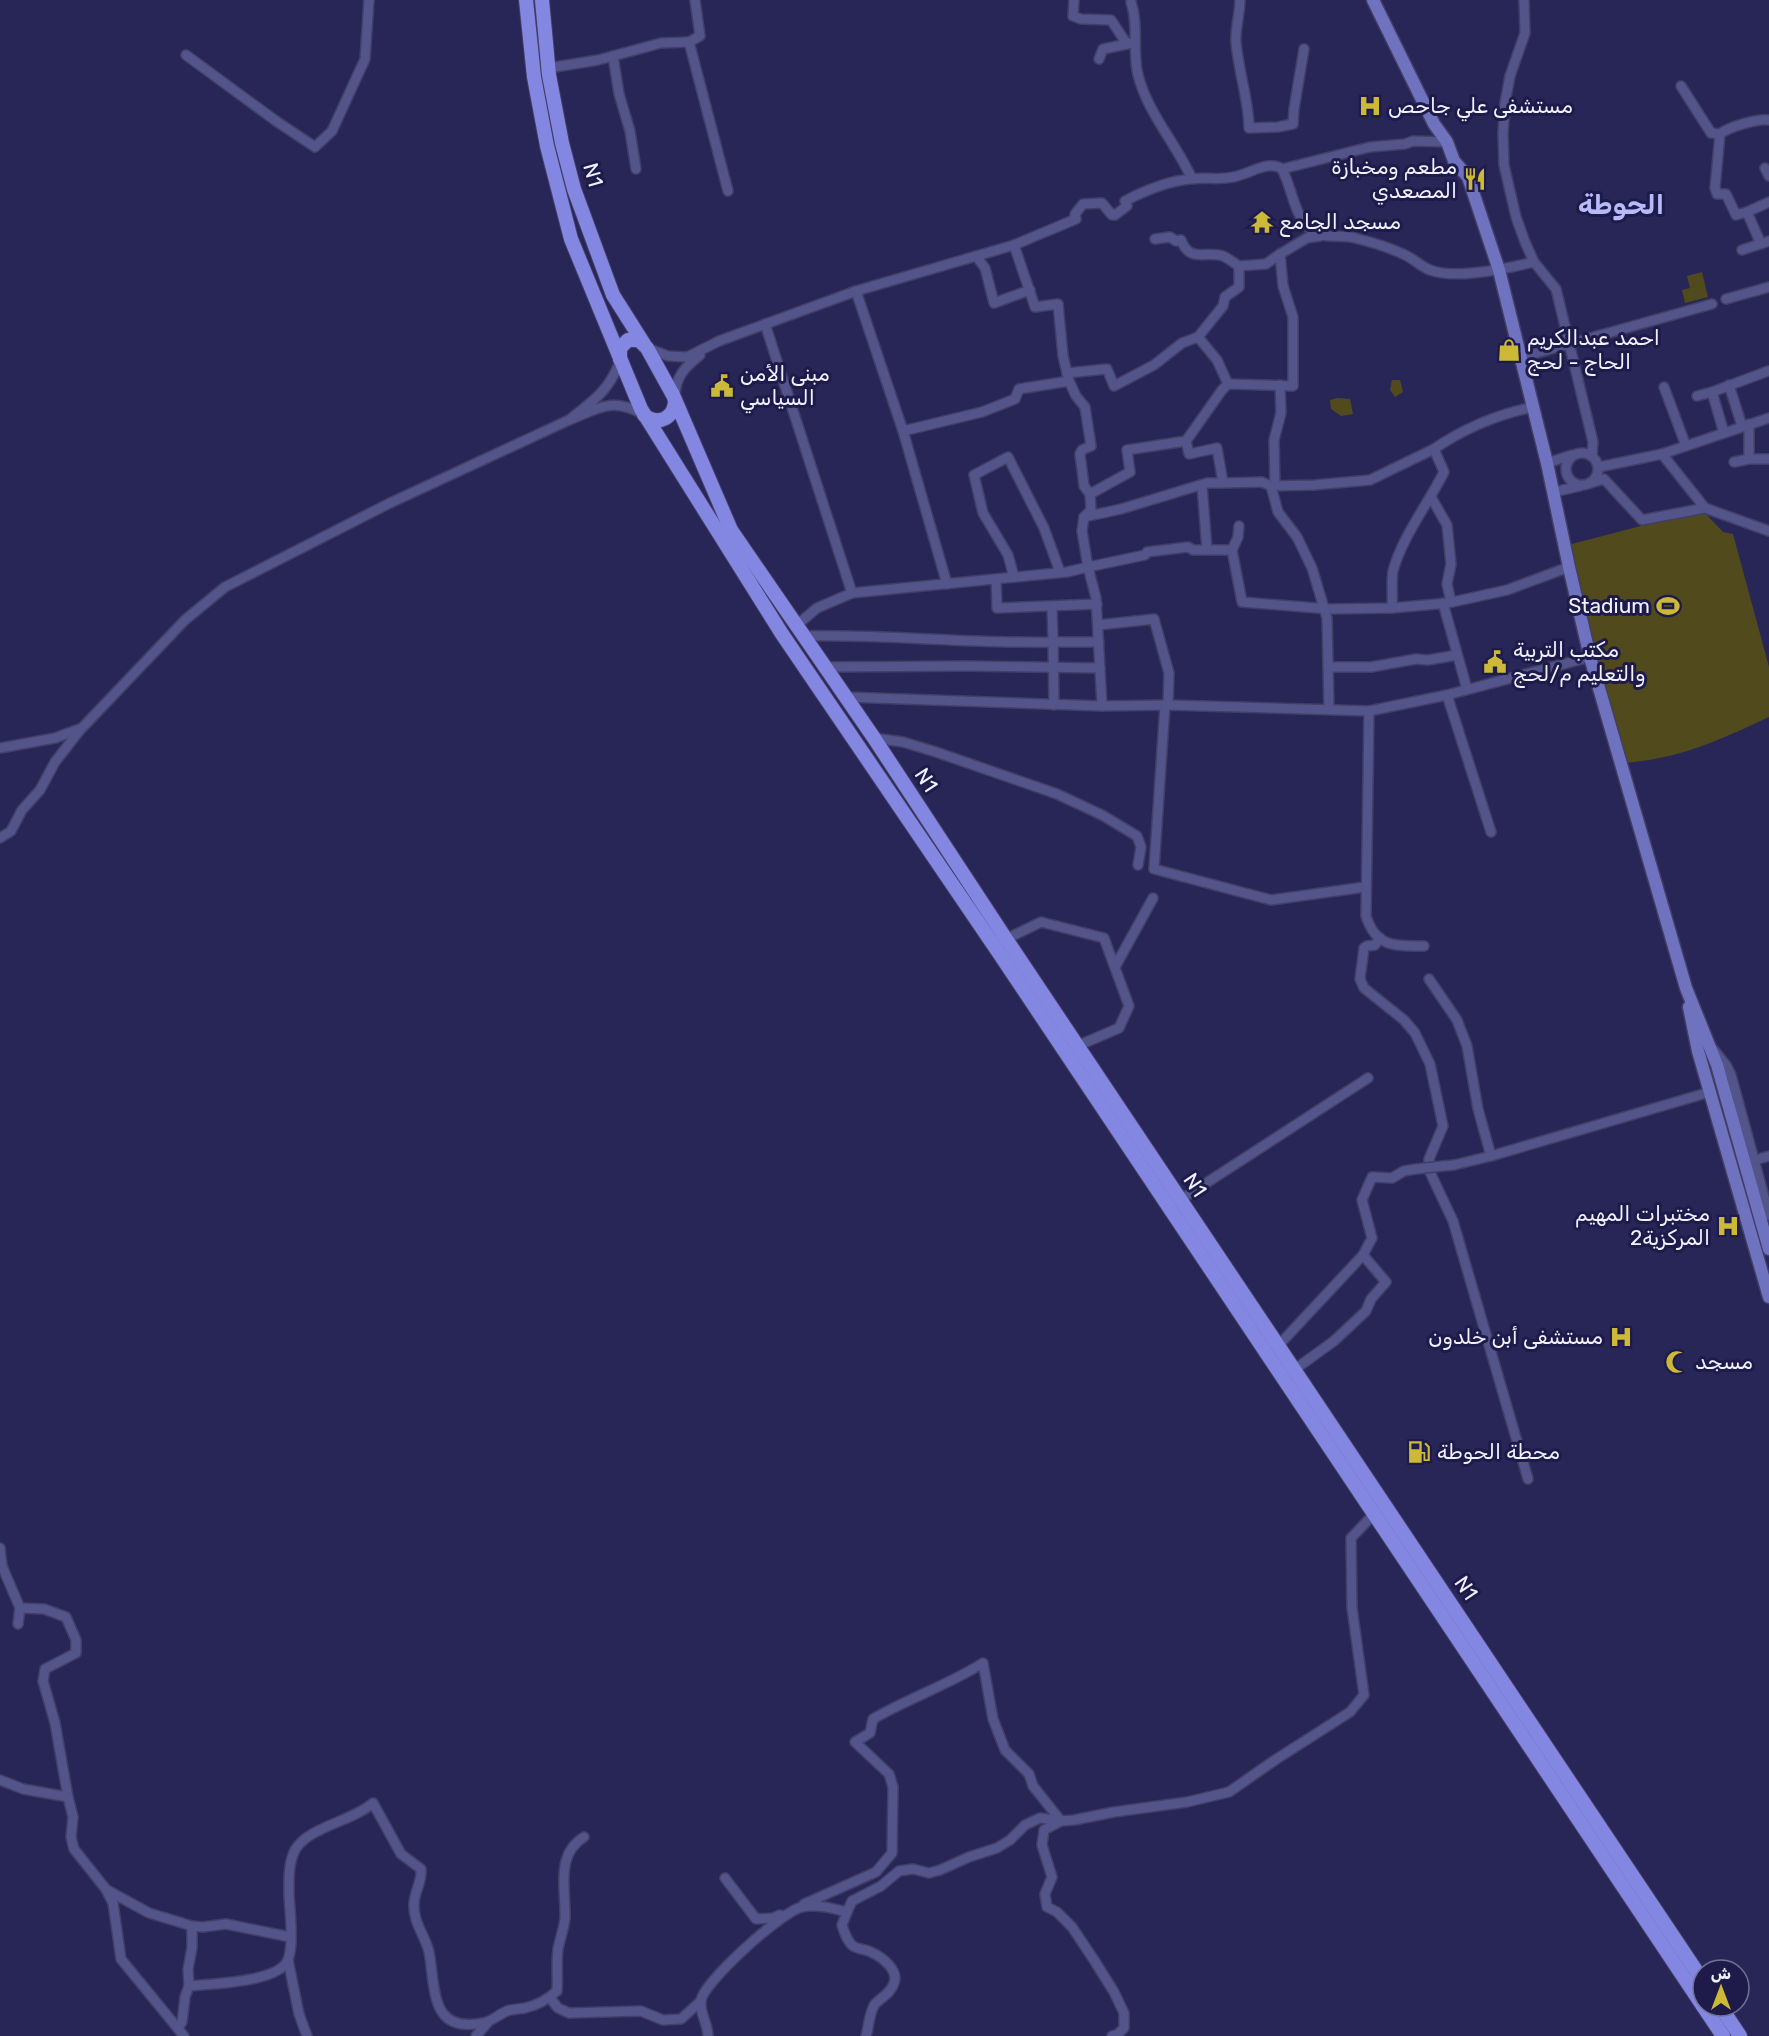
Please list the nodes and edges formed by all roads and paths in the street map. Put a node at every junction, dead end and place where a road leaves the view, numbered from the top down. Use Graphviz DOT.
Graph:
graph roads {
  1 [pos="369,0"];
  2 [pos="526,0"];
  3 [pos="542,0"];
  4 [pos="695,0"];
  5 [pos="1074,0"];
  6 [pos="1240,0"];
  7 [pos="1373,0"];
  8 [pos="1524,0"];
  9 [pos="1131,2"];
  10 [pos="689,42"];
  11 [pos="1131,43"];
  12 [pos="1304,49"];
  13 [pos="186,55"];
  14 [pos="613,56"];
  15 [pos="1099,59"];
  16 [pos="549,68"];
  17 [pos="1682,86"];
  18 [pos="1769,120"];
  19 [pos="1720,134"];
  20 [pos="1447,142"];
  21 [pos="636,169"];
  22 [pos="1282,169"];
  23 [pos="1192,179"];
  24 [pos="728,191"];
  25 [pos="1769,202"];
  26 [pos="1747,212"];
  27 [pos="1320,236"];
  28 [pos="1155,239"];
  29 [pos="1765,243"];
  30 [pos="1014,244"];
  31 [pos="1742,250"];
  32 [pos="1280,254"];
  33 [pos="976,256"];
  34 [pos="1534,262"];
  35 [pos="1239,266"];
  36 [pos="1499,270"];
  37 [pos="1769,287"];
  38 [pos="1030,290"];
  39 [pos="856,291"];
  40 [pos="1726,299"];
  41 [pos="1712,304"];
  42 [pos="765,324"];
  43 [pos="1198,337"];
  44 [pos="719,341"];
  45 [pos="1569,344"];
  46 [pos="647,348"];
  47 [pos="1522,357"];
  48 [pos="620,362"];
  49 [pos="1768,371"];
  50 [pos="1068,377"];
  51 [pos="1228,384"];
  52 [pos="1280,385"];
  53 [pos="1729,385"];
  54 [pos="1664,387"];
  55 [pos="1712,392"];
  56 [pos="1697,396"];
  57 [pos="675,400"];
  58 [pos="1534,407"];
  59 [pos="644,415"];
  60 [pos="1769,418"];
  61 [pos="568,420"];
  62 [pos="1746,425"];
  63 [pos="903,431"];
  64 [pos="1724,433"];
  65 [pos="1186,441"];
  66 [pos="1686,446"];
  67 [pos="1434,449"];
  68 [pos="1574,454"];
  69 [pos="1662,454"];
  70 [pos="1592,456"];
  71 [pos="1749,459"];
  72 [pos="1769,459"];
  73 [pos="1547,462"];
  74 [pos="1734,462"];
  75 [pos="1599,467"];
  76 [pos="1223,483"];
  77 [pos="1587,484"];
  78 [pos="1202,485"];
  79 [pos="1273,486"];
  80 [pos="1554,492"];
  81 [pos="1090,494"];
  82 [pos="1431,497"];
  83 [pos="1705,508"];
  84 [pos="1084,517"];
  85 [pos="1239,526"];
  86 [pos="1769,531"];
  87 [pos="1207,550"];
  88 [pos="1232,550"];
  89 [pos="1088,567"];
  90 [pos="1569,567"];
  91 [pos="1060,572"];
  92 [pos="1014,577"];
  93 [pos="996,579"];
  94 [pos="947,584"];
  95 [pos="852,593"];
  96 [pos="1447,603"];
  97 [pos="1097,604"];
  98 [pos="1052,606"];
  99 [pos="1325,608"];
  100 [pos="1392,608"];
  101 [pos="1098,626"];
  102 [pos="801,630"];
  103 [pos="1053,642"];
  104 [pos="1099,642"];
  105 [pos="1457,656"];
  106 [pos="1590,657"];
  107 [pos="823,667"];
  108 [pos="1054,667"];
  109 [pos="1100,668"];
  110 [pos="1328,668"];
  111 [pos="1467,689"];
  112 [pos="1447,695"];
  113 [pos="845,697"];
  114 [pos="1054,705"];
  115 [pos="1166,705"];
  116 [pos="1102,706"];
  117 [pos="1329,709"];
  118 [pos="1369,711"];
  119 [pos="82,728"];
  120 [pos="874,738"];
  121 [pos="0,748"];
  122 [pos="1491,832"];
  123 [pos="0,837"];
  124 [pos="1138,865"];
  125 [pos="1365,887"];
  126 [pos="1153,898"];
  127 [pos="1380,938"];
  128 [pos="1006,939"];
  129 [pos="1424,946"];
  130 [pos="1114,968"];
  131 [pos="1429,979"];
  132 [pos="1686,987"];
  133 [pos="1710,1045"];
  134 [pos="1077,1046"];
  135 [pos="1368,1078"];
  136 [pos="1710,1092"];
  137 [pos="1491,1156"];
  138 [pos="1769,1156"];
  139 [pos="1755,1160"];
  140 [pos="1180,1200"];
  141 [pos="1769,1215"];
  142 [pos="1769,1249"];
  143 [pos="1362,1255"];
  144 [pos="1769,1297"];
  145 [pos="1278,1346"];
  146 [pos="1294,1370"];
  147 [pos="1528,1479"];
  148 [pos="1375,1513"];
  149 [pos="0,1548"];
  150 [pos="20,1608"];
  151 [pos="18,1624"];
  152 [pos="0,1779"];
  153 [pos="68,1797"];
  154 [pos="1061,1821"];
  155 [pos="584,1837"];
  156 [pos="724,1878"];
  157 [pos="105,1888"];
  158 [pos="799,1907"];
  159 [pos="847,1912"];
  160 [pos="192,1926"];
  161 [pos="290,1937"];
  162 [pos="288,1960"];
  163 [pos="1691,1963"];
  164 [pos="189,1986"];
  165 [pos="1691,1988"];
  166 [pos="550,1998"];
  167 [pos="701,2001"];
  168 [pos="1711,2018"];
  169 [pos="1728,2018"];
  170 [pos="488,2022"];
  171 [pos="181,2032"];
  172 [pos="708,2035"];
  173 [pos="307,2036"];
  174 [pos="476,2036"];
  175 [pos="866,2036"];
  176 [pos="1112,2036"];
  177 [pos="1723,2036"];
  178 [pos="1740,2036"];
  1 -- 13 [label="street"];
  2 -- 48 [label="highway, N1"];
  3 -- 16 [label="highway, N1 / N1"];
  4 -- 10 [label="street"];
  5 -- 11 [label="street"];
  6 -- 12 [label="street"];
  7 -- 20 [label="main road"];
  8 -- 34 [label="street"];
  9 -- 11 [label="street"];
  10 -- 14 [label="street"];
  10 -- 24 [label="street"];
  11 -- 15 [label="street"];
  11 -- 23 [label="street"];
  14 -- 16 [label="street"];
  14 -- 21 [label="street"];
  16 -- 46 [label="highway, N1 / N1"];
  17 -- 19 [label="street"];
  18 -- 19 [label="street"];
  19 -- 26 [label="street"];
  20 -- 22 [label="street"];
  20 -- 36 [label="main road"];
  22 -- 23 [label="street"];
  22 -- 27 [label="street"];
  23 -- 30 [label="street"];
  25 -- 26 [label="street"];
  26 -- 29 [label="street"];
  27 -- 32 [label="street"];
  27 -- 36 [label="street"];
  28 -- 35 [label="street"];
  29 -- 31 [label="street"];
  30 -- 33 [label="street"];
  30 -- 38 [label="street"];
  32 -- 35 [label="street"];
  32 -- 52 [label="street"];
  33 -- 38 [label="street"];
  33 -- 39 [label="street"];
  34 -- 36 [label="street"];
  34 -- 45 [label="street"];
  35 -- 43 [label="street"];
  36 -- 47 [label="main road"];
  37 -- 40 [label="street"];
  38 -- 50 [label="street"];
  39 -- 42 [label="street"];
  39 -- 63 [label="street"];
  41 -- 45 [label="street"];
  42 -- 44 [label="street"];
  42 -- 95 [label="street"];
  43 -- 50 [label="street"];
  43 -- 51 [label="street"];
  44 -- 46 [label="street"];
  44 -- 57 [label="street"];
  45 -- 47 [label="street"];
  45 -- 70 [label="street"];
  46 -- 48 [label="highway"];
  46 -- 57 [label="highway, N1"];
  47 -- 58 [label="main road"];
  48 -- 59 [label="highway, N1"];
  48 -- 61 [label="street"];
  49 -- 53 [label="street"];
  50 -- 63 [label="street"];
  50 -- 81 [label="street"];
  51 -- 52 [label="street"];
  51 -- 65 [label="street"];
  52 -- 79 [label="street"];
  53 -- 55 [label="street"];
  53 -- 62 [label="street"];
  54 -- 66 [label="street"];
  55 -- 56 [label="street"];
  55 -- 64 [label="street"];
  57 -- 59 [label="highway"];
  57 -- 102 [label="highway, N1 / N1"];
  58 -- 67 [label="street"];
  58 -- 73 [label="main road"];
  59 -- 61 [label="street"];
  59 -- 148 [label="highway, N1"];
  60 -- 62 [label="street"];
  61 -- 119 [label="street"];
  62 -- 64 [label="street"];
  62 -- 71 [label="street"];
  63 -- 94 [label="street"];
  64 -- 66 [label="street"];
  65 -- 76 [label="street"];
  65 -- 81 [label="street"];
  66 -- 69 [label="street"];
  67 -- 79 [label="street"];
  67 -- 82 [label="street"];
  68 -- 70 [label="street"];
  68 -- 73 [label="street"];
  68 -- 77 [label="street"];
  69 -- 75 [label="street"];
  69 -- 83 [label="street"];
  70 -- 75 [label="street"];
  71 -- 72 [label="street"];
  71 -- 74 [label="street"];
  73 -- 80 [label="main road"];
  75 -- 77 [label="street"];
  76 -- 78 [label="street"];
  76 -- 79 [label="street"];
  77 -- 80 [label="street"];
  77 -- 83 [label="street"];
  78 -- 84 [label="street"];
  78 -- 87 [label="street"];
  79 -- 99 [label="street"];
  80 -- 90 [label="main road"];
  81 -- 84 [label="street"];
  82 -- 96 [label="street"];
  82 -- 100 [label="street"];
  83 -- 86 [label="street"];
  84 -- 89 [label="street"];
  85 -- 88 [label="street"];
  87 -- 88 [label="street"];
  87 -- 89 [label="street"];
  88 -- 99 [label="street"];
  89 -- 91 [label="street"];
  89 -- 97 [label="street"];
  90 -- 96 [label="street"];
  90 -- 106 [label="main road"];
  91 -- 92 [label="street"];
  91 -- 92 [label="street"];
  92 -- 93 [label="street"];
  93 -- 94 [label="street"];
  93 -- 98 [label="street"];
  94 -- 95 [label="street"];
  95 -- 102 [label="street"];
  96 -- 100 [label="street"];
  96 -- 105 [label="street"];
  97 -- 98 [label="street"];
  97 -- 101 [label="street"];
  98 -- 103 [label="street"];
  99 -- 100 [label="street"];
  99 -- 110 [label="street"];
  101 -- 104 [label="street"];
  101 -- 115 [label="street"];
  102 -- 103 [label="street"];
  102 -- 107 [label="highway, N1 / N1"];
  103 -- 104 [label="street"];
  103 -- 108 [label="street"];
  104 -- 109 [label="street"];
  105 -- 110 [label="street"];
  105 -- 111 [label="street"];
  106 -- 111 [label="street"];
  106 -- 132 [label="main road"];
  107 -- 108 [label="street"];
  107 -- 113 [label="highway, N1 / N1"];
  108 -- 109 [label="street"];
  108 -- 114 [label="street"];
  109 -- 116 [label="street"];
  110 -- 117 [label="street"];
  111 -- 112 [label="street"];
  112 -- 118 [label="street"];
  112 -- 122 [label="street"];
  113 -- 114 [label="street"];
  113 -- 120 [label="highway, N1 / N1"];
  114 -- 116 [label="street"];
  115 -- 116 [label="street"];
  115 -- 117 [label="street"];
  115 -- 125 [label="street"];
  117 -- 118 [label="street"];
  118 -- 125 [label="street"];
  119 -- 121 [label="street"];
  119 -- 123 [label="street"];
  120 -- 124 [label="street"];
  120 -- 128 [label="highway, N1 / N1"];
  125 -- 127 [label="street"];
  126 -- 130 [label="street"];
  127 -- 129 [label="street"];
  127 -- 147 [label="street"];
  128 -- 130 [label="street"];
  128 -- 134 [label="highway, N1 / N1"];
  130 -- 134 [label="street"];
  131 -- 137 [label="street"];
  132 -- 133 [label="main road"];
  132 -- 136 [label="main road"];
  133 -- 139 [label="street"];
  133 -- 142 [label="main road"];
  134 -- 140 [label="highway, N1 / N1"];
  135 -- 140 [label="street"];
  136 -- 137 [label="street"];
  136 -- 144 [label="main road"];
  137 -- 143 [label="street, bridge"];
  138 -- 139 [label="street"];
  139 -- 141 [label="street"];
  140 -- 145 [label="highway, N1 / N1"];
  143 -- 145 [label="street"];
  143 -- 146 [label="street"];
  145 -- 146 [label="highway, N1 / N1"];
  146 -- 163 [label="highway, N1 / N1"];
  148 -- 154 [label="street"];
  148 -- 165 [label="highway, N1"];
  149 -- 150 [label="street"];
  150 -- 151 [label="street"];
  150 -- 153 [label="street"];
  152 -- 153 [label="street"];
  153 -- 157 [label="street"];
  154 -- 158 [label="street"];
  154 -- 159 [label="street"];
  154 -- 176 [label="street"];
  155 -- 166 [label="street"];
  156 -- 158 [label="street"];
  157 -- 160 [label="street"];
  157 -- 171 [label="street"];
  158 -- 159 [label="street"];
  158 -- 167 [label="street"];
  159 -- 175 [label="street"];
  160 -- 161 [label="street"];
  160 -- 164 [label="street"];
  161 -- 162 [label="street"];
  161 -- 170 [label="street"];
  162 -- 164 [label="street"];
  162 -- 173 [label="street"];
  164 -- 171 [label="street"];
  166 -- 167 [label="street"];
  166 -- 170 [label="street"];
  167 -- 172 [label="street"];
  168 -- 177 [label="highway, N1"];
  169 -- 178 [label="highway"];
  170 -- 174 [label="street"];
}
